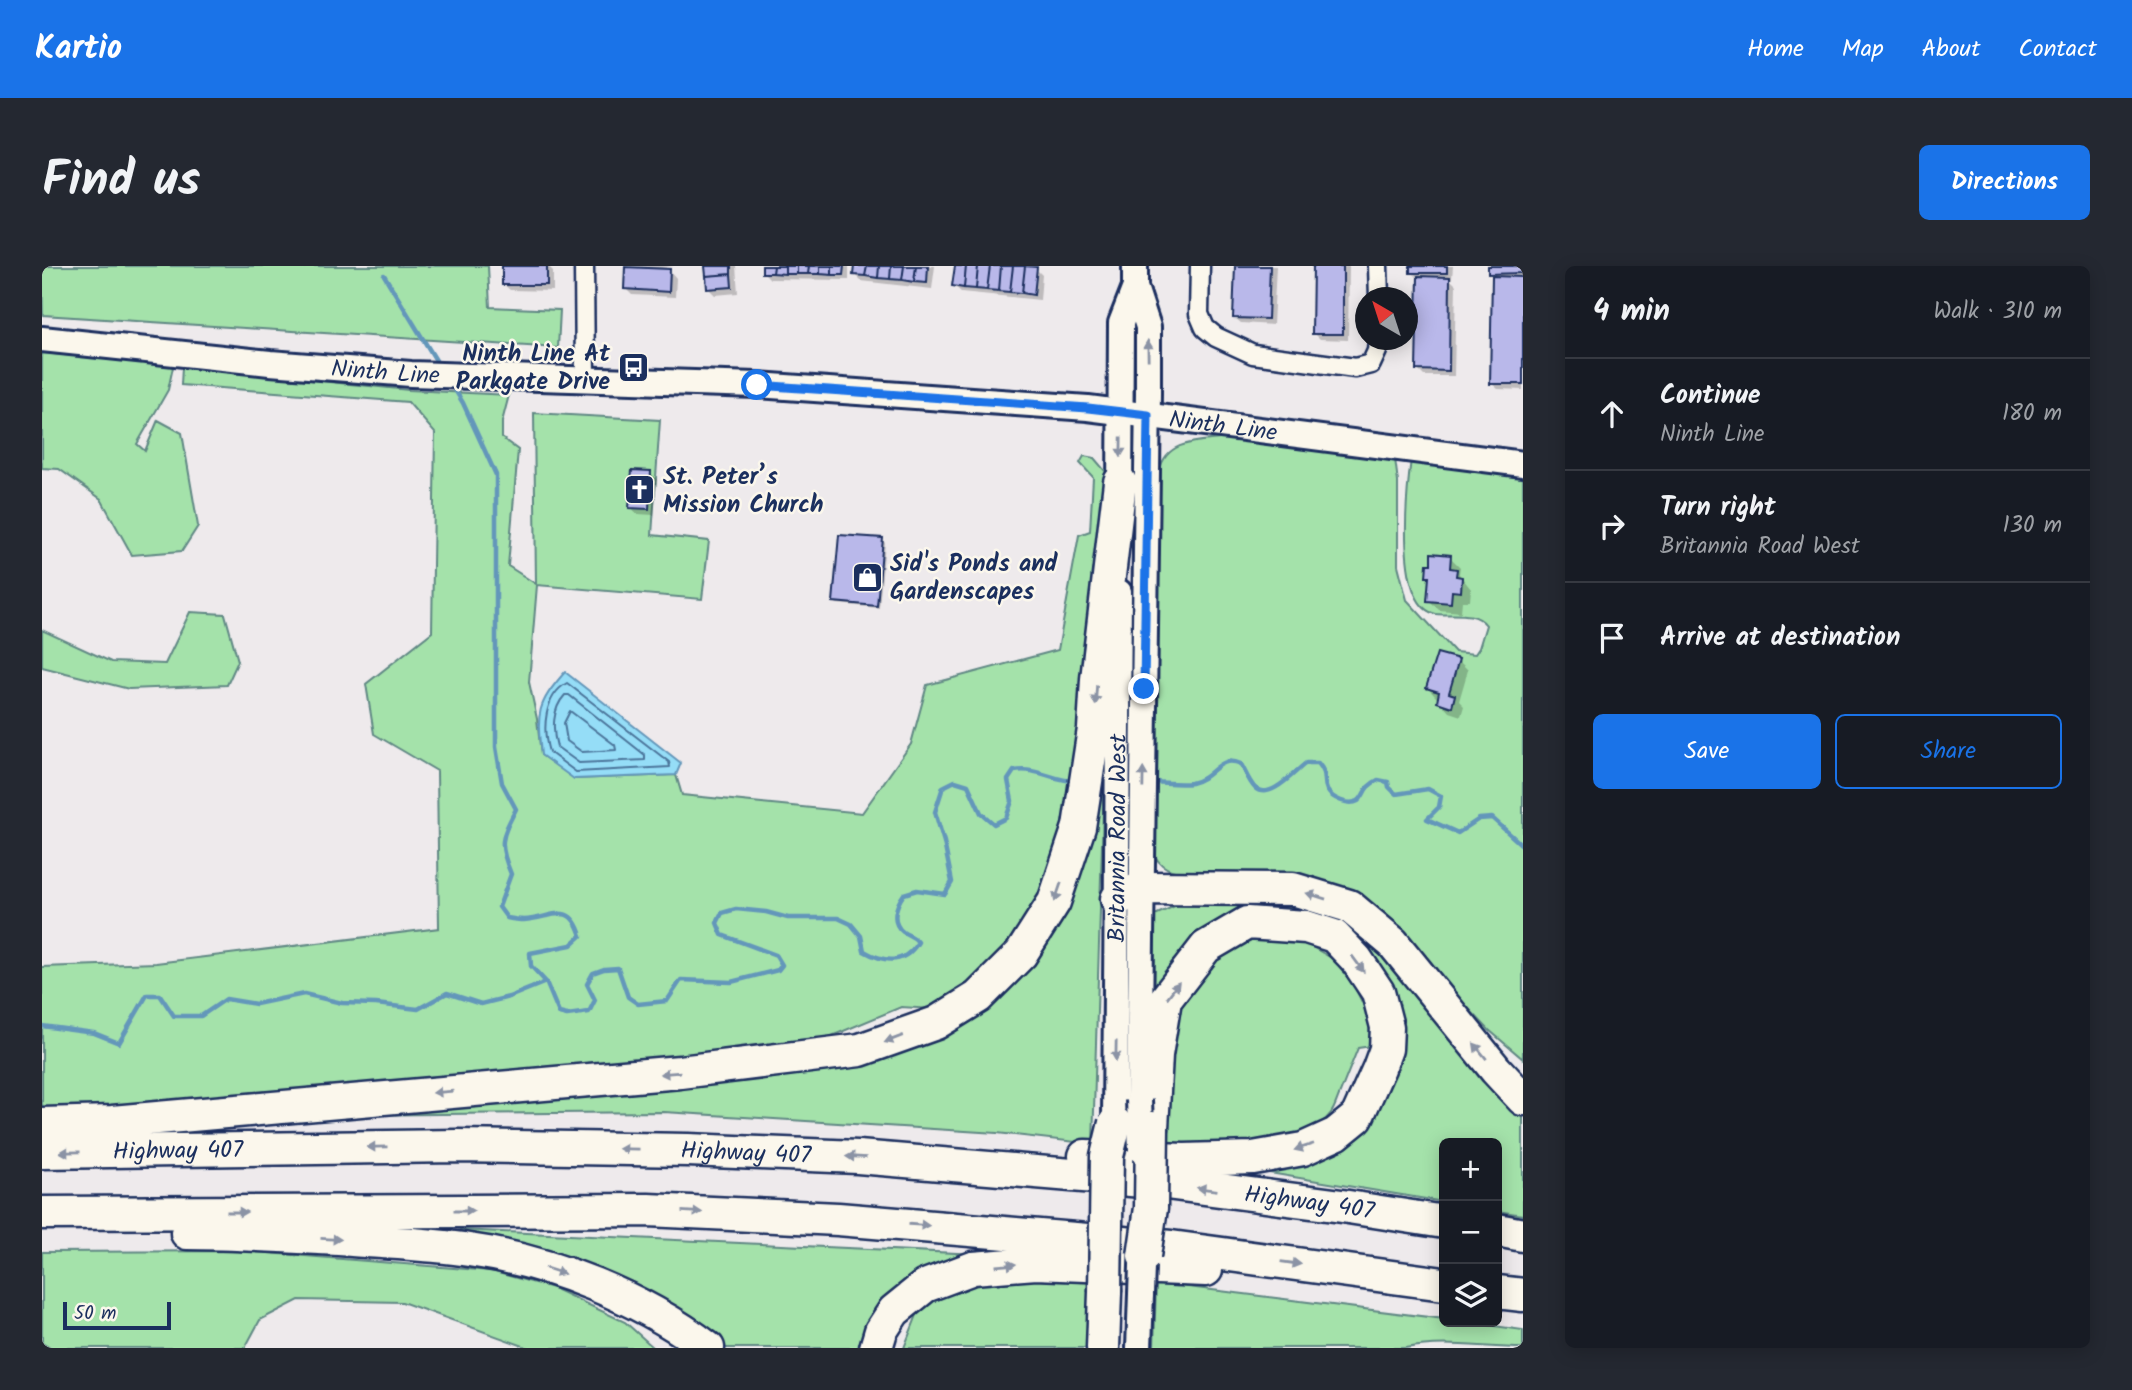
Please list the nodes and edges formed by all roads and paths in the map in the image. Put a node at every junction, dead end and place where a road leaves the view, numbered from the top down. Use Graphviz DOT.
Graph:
graph roads {
  1 [pos="583,266"];
  2 [pos="1200,266"];
  3 [pos="1378,266"];
  4 [pos="1135,276"];
  5 [pos="1379,287"];
  6 [pos="42,339"];
  7 [pos="1377,350"];
  8 [pos="586,380"];
  9 [pos="1121,412"];
  10 [pos="1148,415"];
  11 [pos="1523,464"];
  12 [pos="1120,482"];
  13 [pos="1106,724"];
  14 [pos="1129,893"];
  15 [pos="1523,1099"];
  16 [pos="1130,1113"];
  17 [pos="42,1124"];
  18 [pos="42,1152"];
  19 [pos="998,1168"];
  20 [pos="44,1213"];
  21 [pos="1439,1221"];
  22 [pos="1502,1231"];
  23 [pos="1523,1235"];
  24 [pos="1223,1253"];
  25 [pos="1144,1256"];
  26 [pos="1439,1283"];
  27 [pos="1121,1292"];
  28 [pos="1502,1293"];
  29 [pos="1523,1296"];
  30 [pos="708,1348"];
  31 [pos="876,1348"];
  32 [pos="1103,1348"];
  33 [pos="1116,1348"];
  34 [pos="1139,1348"];
  1 -- 8 [label="street"];
  2 -- 7 [label="street"];
  3 -- 5 [label="street"];
  4 -- 9 [label="main road, Britannia Road West"];
  10 -- 4 [label="main road, Britannia Road West, one-way"];
  6 -- 8 [label="main road, Ninth Line"];
  8 -- 9 [label="main road, Ninth Line"];
  9 -- 10 [label="main road, Ninth Line"];
  9 -- 12 [label="main road, Britannia Road West, one-way"];
  10 -- 11 [label="main road, Ninth Line"];
  14 -- 10 [label="main road, Britannia Road West, one-way"];
  12 -- 13 [label="highway, one-way"];
  13 -- 14 [label="main road, Britannia Road West"];
  13 -- 17 [label="highway, one-way"];
  15 -- 14 [label="highway, one-way"];
  14 -- 16 [label="main road, Britannia Road West"];
  16 -- 19 [label="highway, one-way"];
  16 -- 25 [label="highway, bridge"];
  16 -- 27 [label="highway, bridge"];
  19 -- 18 [label="highway, Highway 407, one-way"];
  21 -- 19 [label="highway, Highway 407, one-way"];
  20 -- 24 [label="highway, one-way"];
  20 -- 30 [label="highway, one-way"];
  22 -- 23 [label="highway"];
  24 -- 26 [label="highway, one-way"];
  31 -- 24 [label="highway, one-way"];
  25 -- 27 [label="main road, bridge"];
  27 -- 32 [label="highway"];
  27 -- 33 [label="main road"];
  27 -- 34 [label="main road"];
  28 -- 29 [label="highway"];
}
